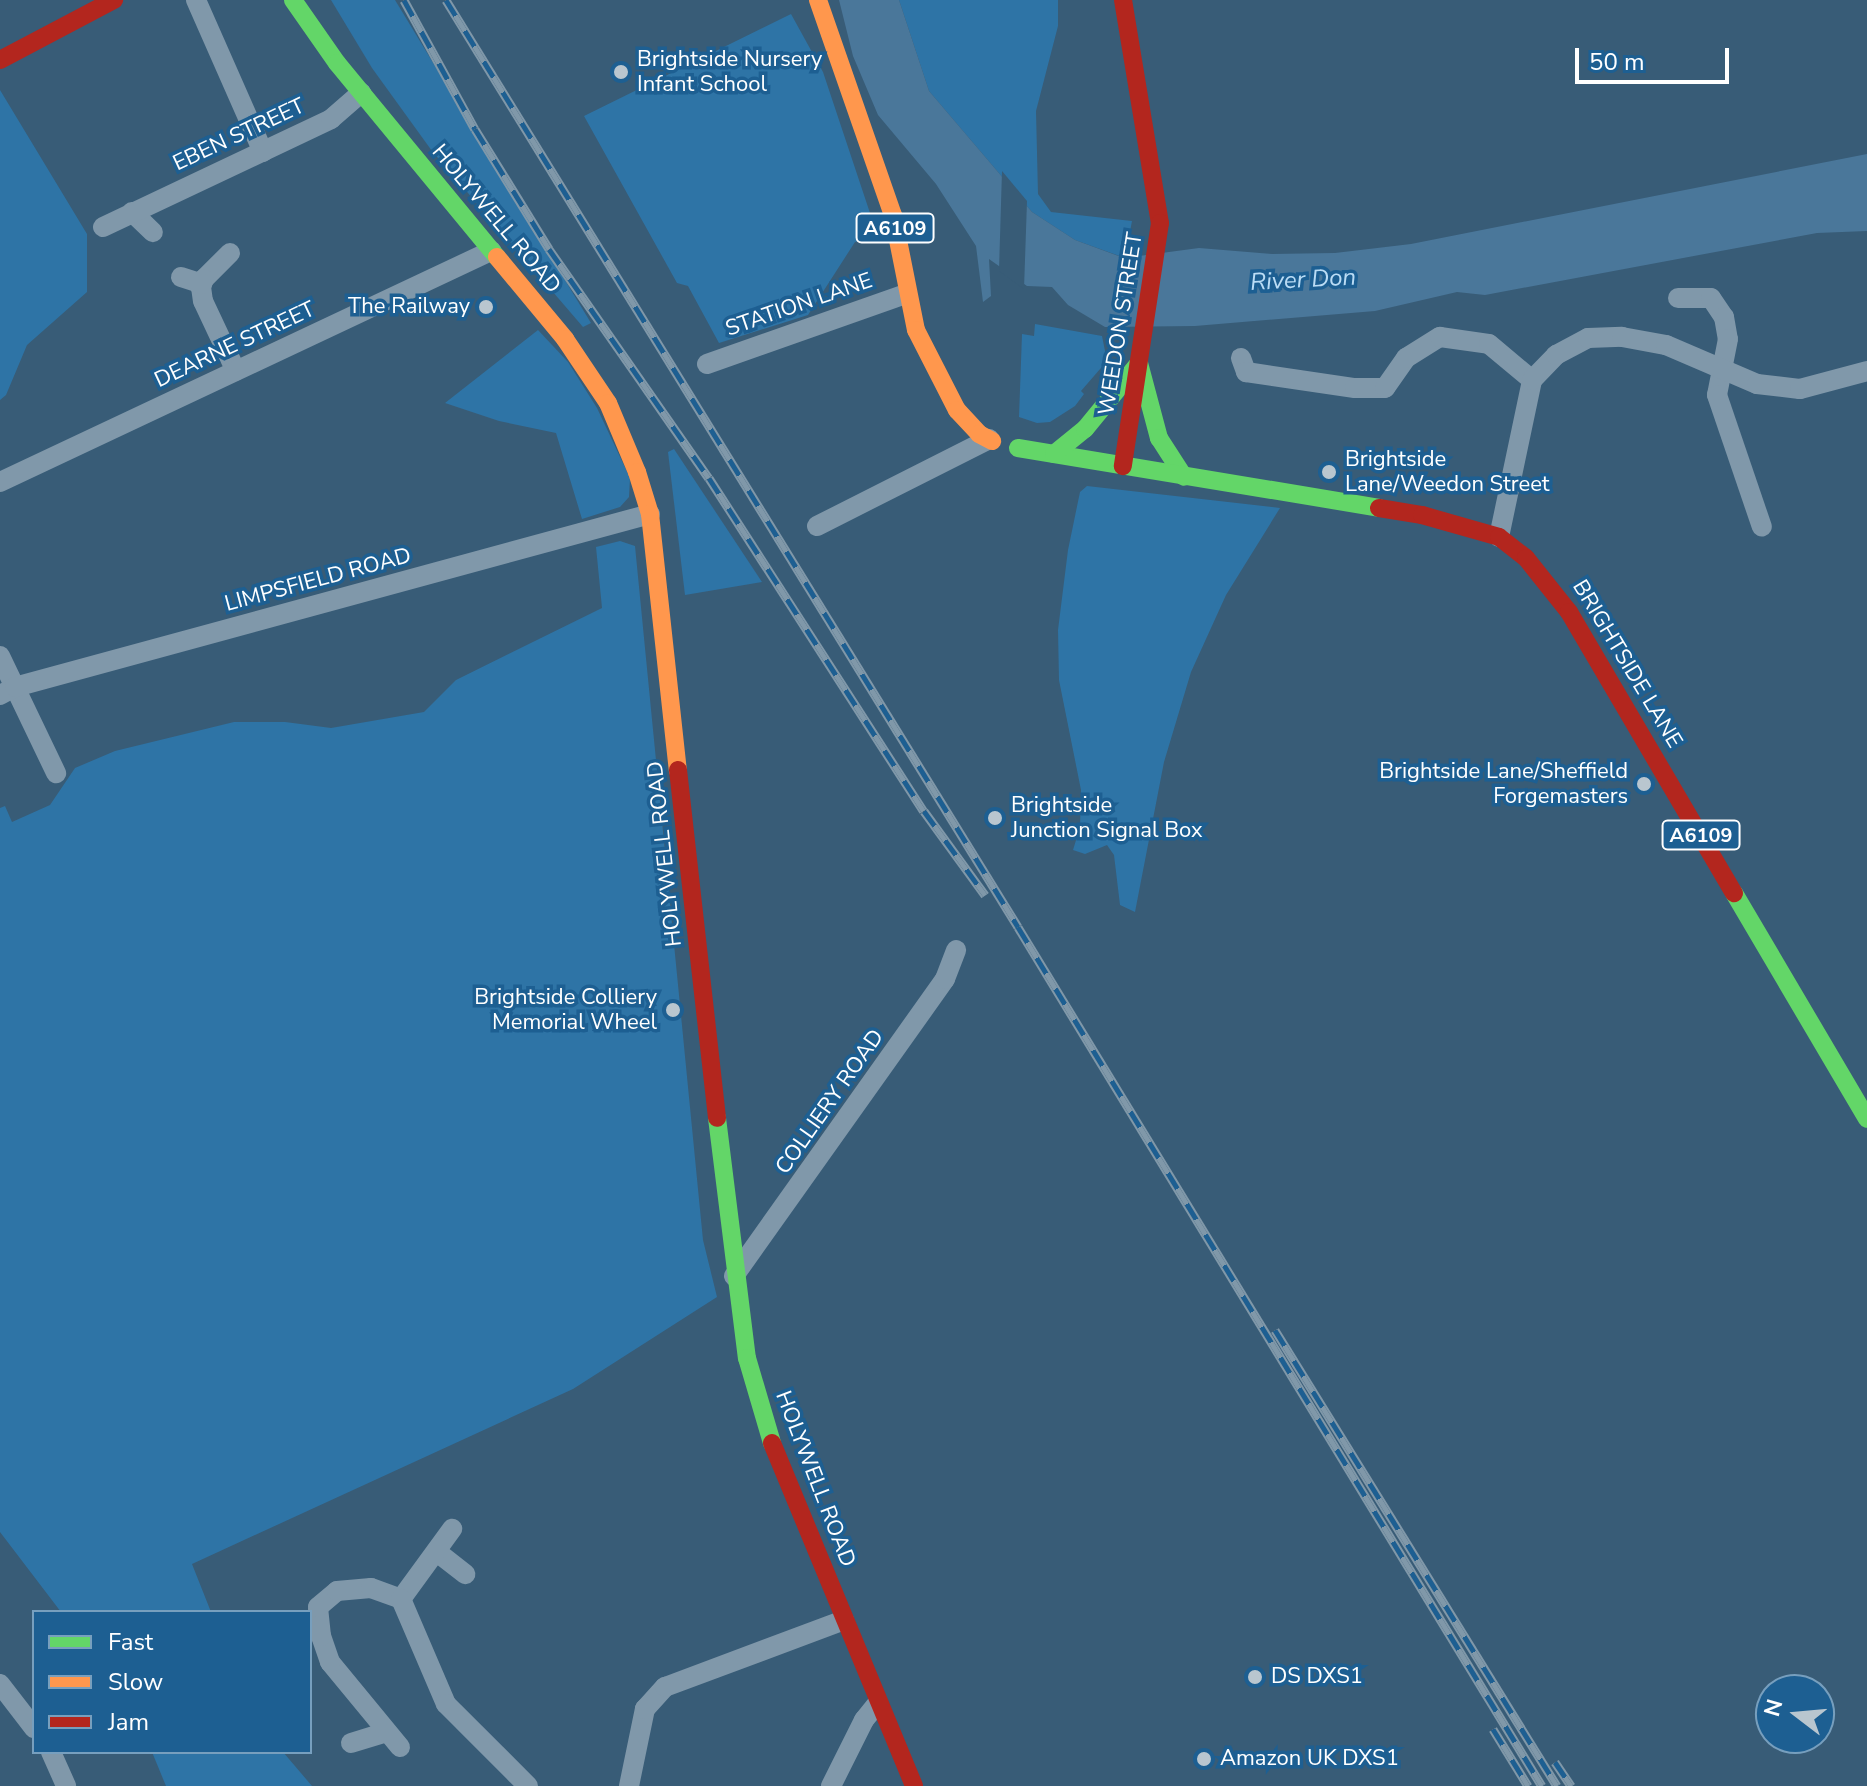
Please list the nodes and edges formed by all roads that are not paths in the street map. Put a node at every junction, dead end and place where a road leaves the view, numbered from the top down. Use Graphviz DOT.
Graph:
graph roads {
  1 [pos="114,0"];
  2 [pos="196,0"];
  3 [pos="293,0"];
  4 [pos="818,0"];
  5 [pos="1123,0"];
  6 [pos="0,60"];
  7 [pos="361,93"];
  8 [pos="263,152"];
  9 [pos="132,212"];
  10 [pos="103,227"];
  11 [pos="153,232"];
  12 [pos="491,251"];
  13 [pos="230,253"];
  14 [pos="181,277"];
  15 [pos="202,284"];
  16 [pos="906,294"];
  17 [pos="1678,298"];
  18 [pos="1241,358"];
  19 [pos="1139,363"];
  20 [pos="707,364"];
  21 [pos="236,371"];
  22 [pos="1867,371"];
  23 [pos="1722,372"];
  24 [pos="1532,380"];
  25 [pos="991,440"];
  26 [pos="1018,448"];
  27 [pos="1054,454"];
  28 [pos="1123,466"];
  29 [pos="1184,477"];
  30 [pos="0,482"];
  31 [pos="650,514"];
  32 [pos="817,526"];
  33 [pos="1762,527"];
  34 [pos="1499,537"];
  35 [pos="0,656"];
  36 [pos="8,691"];
  37 [pos="56,773"];
  38 [pos="956,950"];
  39 [pos="1867,1119"];
  40 [pos="734,1276"];
  41 [pos="452,1529"];
  42 [pos="437,1552"];
  43 [pos="465,1574"];
  44 [pos="401,1599"];
  45 [pos="844,1620"];
  46 [pos="0,1684"];
  47 [pos="878,1703"];
  48 [pos="32,1725"];
  49 [pos="351,1743"];
  50 [pos="52,1754"];
  51 [pos="66,1786"];
  52 [pos="528,1786"];
  53 [pos="629,1786"];
  54 [pos="831,1786"];
  55 [pos="914,1786"];
  1 -- 6 [label="main road"];
  2 -- 8 [label="street"];
  3 -- 7 [label="main road, HOLYWELL ROAD"];
  4 -- 16 [label="main road, A6109"];
  5 -- 19 [label="main road, WEEDON STREET"];
  7 -- 8 [label="street, EBEN STREET"];
  7 -- 12 [label="main road, HOLYWELL ROAD"];
  8 -- 9 [label="street, EBEN STREET"];
  9 -- 10 [label="street, EBEN STREET"];
  9 -- 11 [label="street"];
  12 -- 21 [label="street, DEARNE STREET"];
  12 -- 31 [label="main road, HOLYWELL ROAD"];
  13 -- 15 [label="street"];
  14 -- 15 [label="street"];
  15 -- 21 [label="street"];
  16 -- 20 [label="street, STATION LANE"];
  16 -- 25 [label="main road, A6109"];
  17 -- 23 [label="street"];
  18 -- 24 [label="street"];
  19 -- 27 [label="main road"];
  19 -- 28 [label="main road, WEEDON STREET"];
  19 -- 29 [label="main road"];
  21 -- 30 [label="street, DEARNE STREET"];
  22 -- 23 [label="street"];
  23 -- 24 [label="street"];
  23 -- 33 [label="street"];
  24 -- 34 [label="street"];
  25 -- 32 [label="street"];
  26 -- 27 [label="main road, A6109"];
  27 -- 28 [label="main road, A6109"];
  28 -- 29 [label="main road, BRIGHTSIDE LANE / A6109"];
  29 -- 34 [label="main road, BRIGHTSIDE LANE / A6109"];
  31 -- 36 [label="street, LIMPSFIELD ROAD"];
  31 -- 40 [label="main road, HOLYWELL ROAD"];
  34 -- 39 [label="main road, BRIGHTSIDE LANE / A6109"];
  35 -- 36 [label="street"];
  36 -- 37 [label="street"];
  38 -- 40 [label="street, COLLIERY ROAD"];
  40 -- 45 [label="main road, HOLYWELL ROAD"];
  41 -- 42 [label="street"];
  42 -- 43 [label="street"];
  42 -- 44 [label="street"];
  44 -- 49 [label="street"];
  44 -- 52 [label="street"];
  45 -- 47 [label="main road, HOLYWELL ROAD"];
  45 -- 53 [label="street"];
  46 -- 48 [label="street"];
  47 -- 54 [label="street"];
  47 -- 55 [label="main road, HOLYWELL ROAD"];
  50 -- 51 [label="street"];
}
